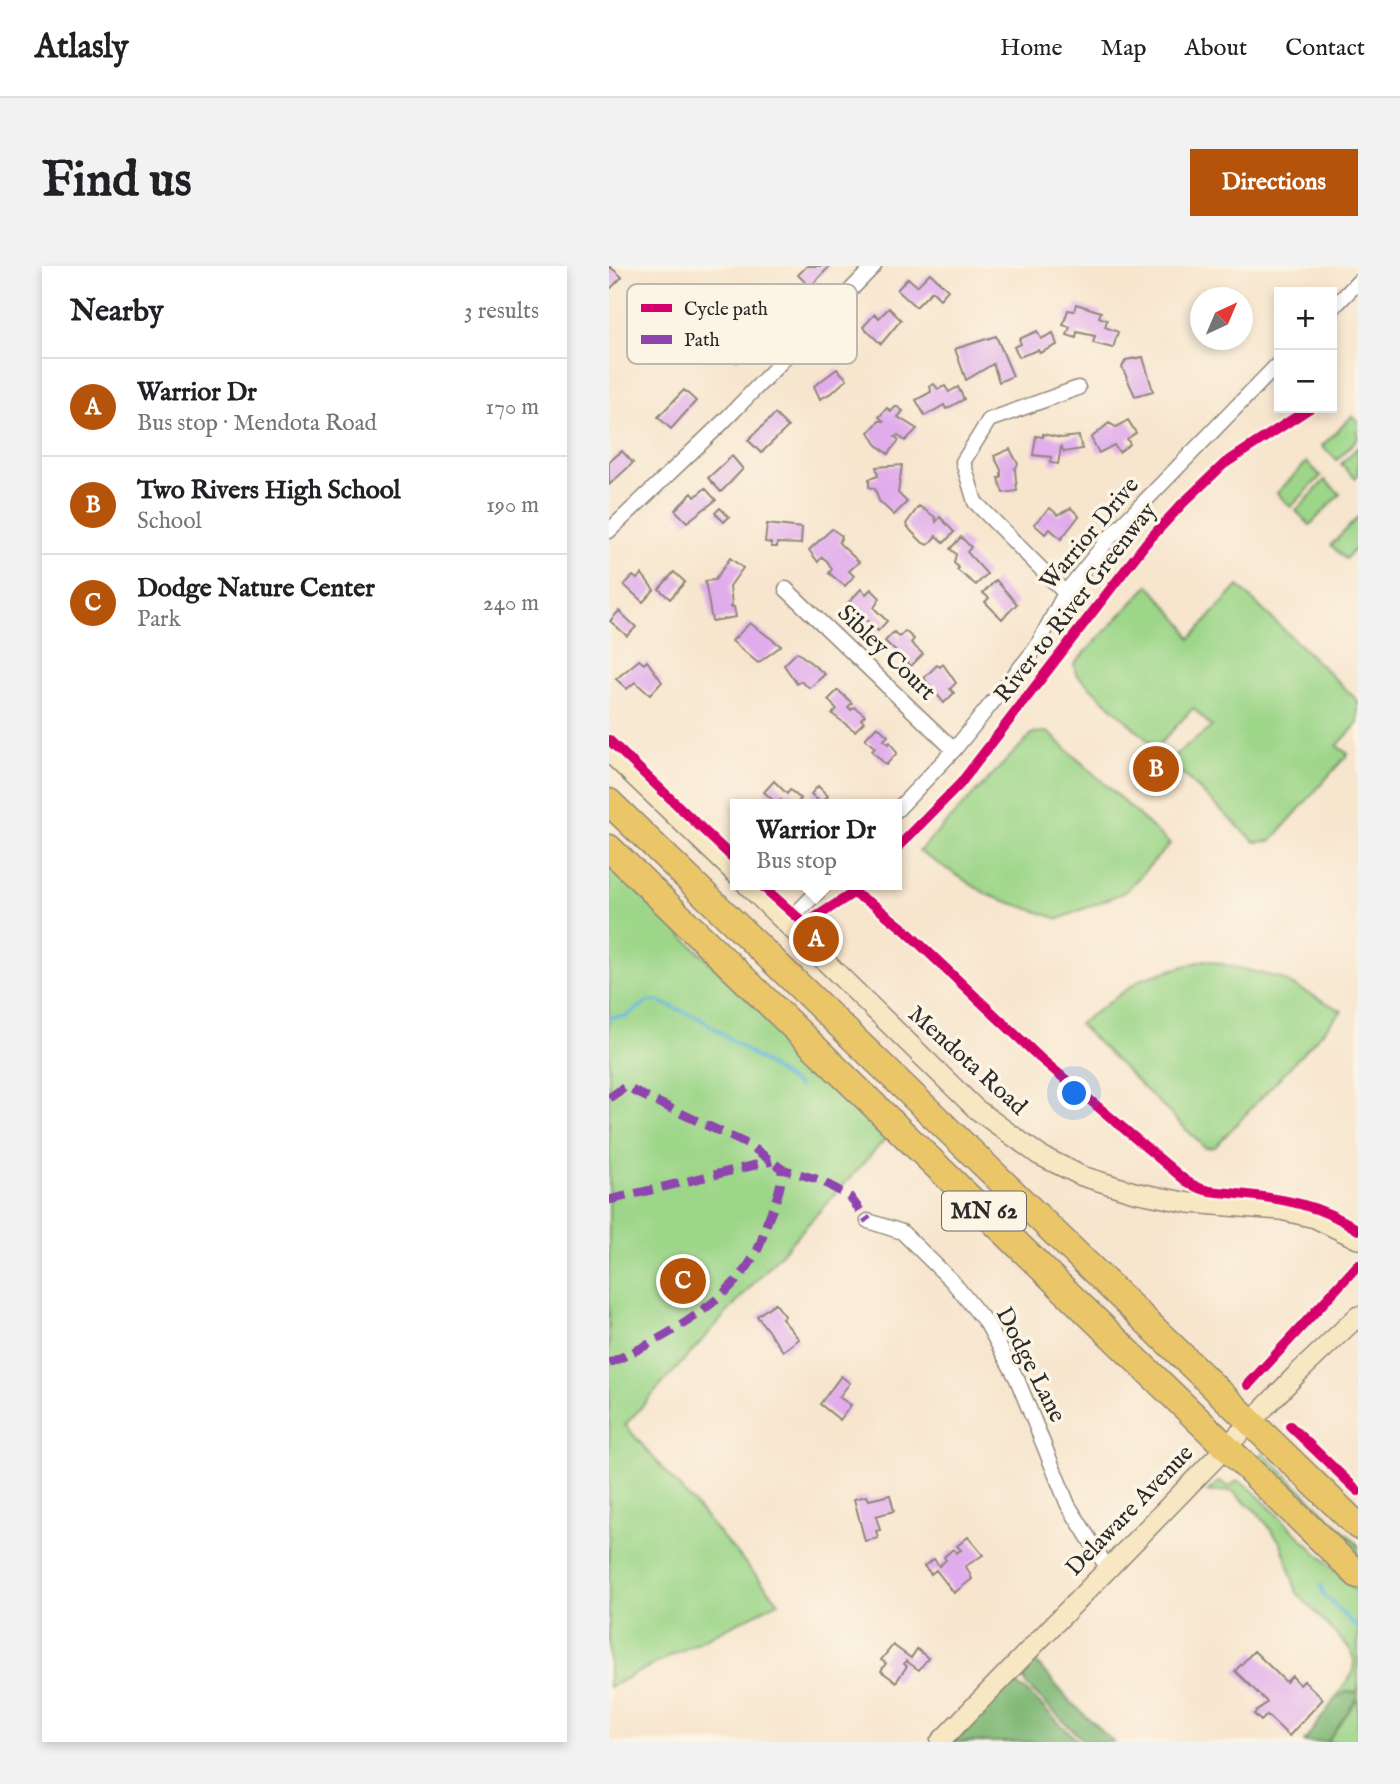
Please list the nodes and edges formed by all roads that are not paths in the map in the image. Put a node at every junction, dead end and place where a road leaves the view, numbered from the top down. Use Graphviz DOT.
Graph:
graph roads {
  1 [pos="874,266"];
  2 [pos="1358,282"];
  3 [pos="857,284"];
  4 [pos="1337,304"];
  5 [pos="779,364"];
  6 [pos="1274,368"];
  7 [pos="1078,388"];
  8 [pos="609,531"];
  9 [pos="786,589"];
  10 [pos="1065,593"];
  11 [pos="954,750"];
  12 [pos="609,752"];
  13 [pos="609,802"];
  14 [pos="902,805"];
  15 [pos="609,848"];
  16 [pos="730,868"];
  17 [pos="752,890"];
  18 [pos="819,890"];
  19 [pos="786,923"];
  20 [pos="868,1221"];
  21 [pos="1358,1240"];
  22 [pos="1358,1317"];
  23 [pos="1251,1422"];
  24 [pos="1227,1447"];
  25 [pos="1358,1526"];
  26 [pos="1108,1569"];
  27 [pos="1358,1575"];
  28 [pos="940,1742"];
  1 -- 3 [label="street"];
  2 -- 4 [label="street"];
  5 -- 8 [label="street"];
  6 -- 10 [label="street, Warrior Drive"];
  7 -- 10 [label="street"];
  9 -- 11 [label="street, Sibley Court"];
  10 -- 11 [label="street, Warrior Drive"];
  11 -- 14 [label="street, Warrior Drive"];
  12 -- 16 [label="street"];
  13 -- 23 [label="highway, MN 62"];
  15 -- 24 [label="highway, MN 62"];
  17 -- 19 [label="street, Mendota Road"];
  18 -- 19 [label="street"];
  19 -- 21 [label="street, Mendota Road"];
  20 -- 26 [label="street, Dodge Lane"];
  22 -- 23 [label="street, Delaware Avenue"];
  23 -- 24 [label="street, Delaware Avenue"];
  23 -- 25 [label="highway, MN 62"];
  24 -- 26 [label="street, Delaware Avenue"];
  24 -- 27 [label="highway, MN 62"];
  26 -- 28 [label="street, Delaware Avenue"];
}
